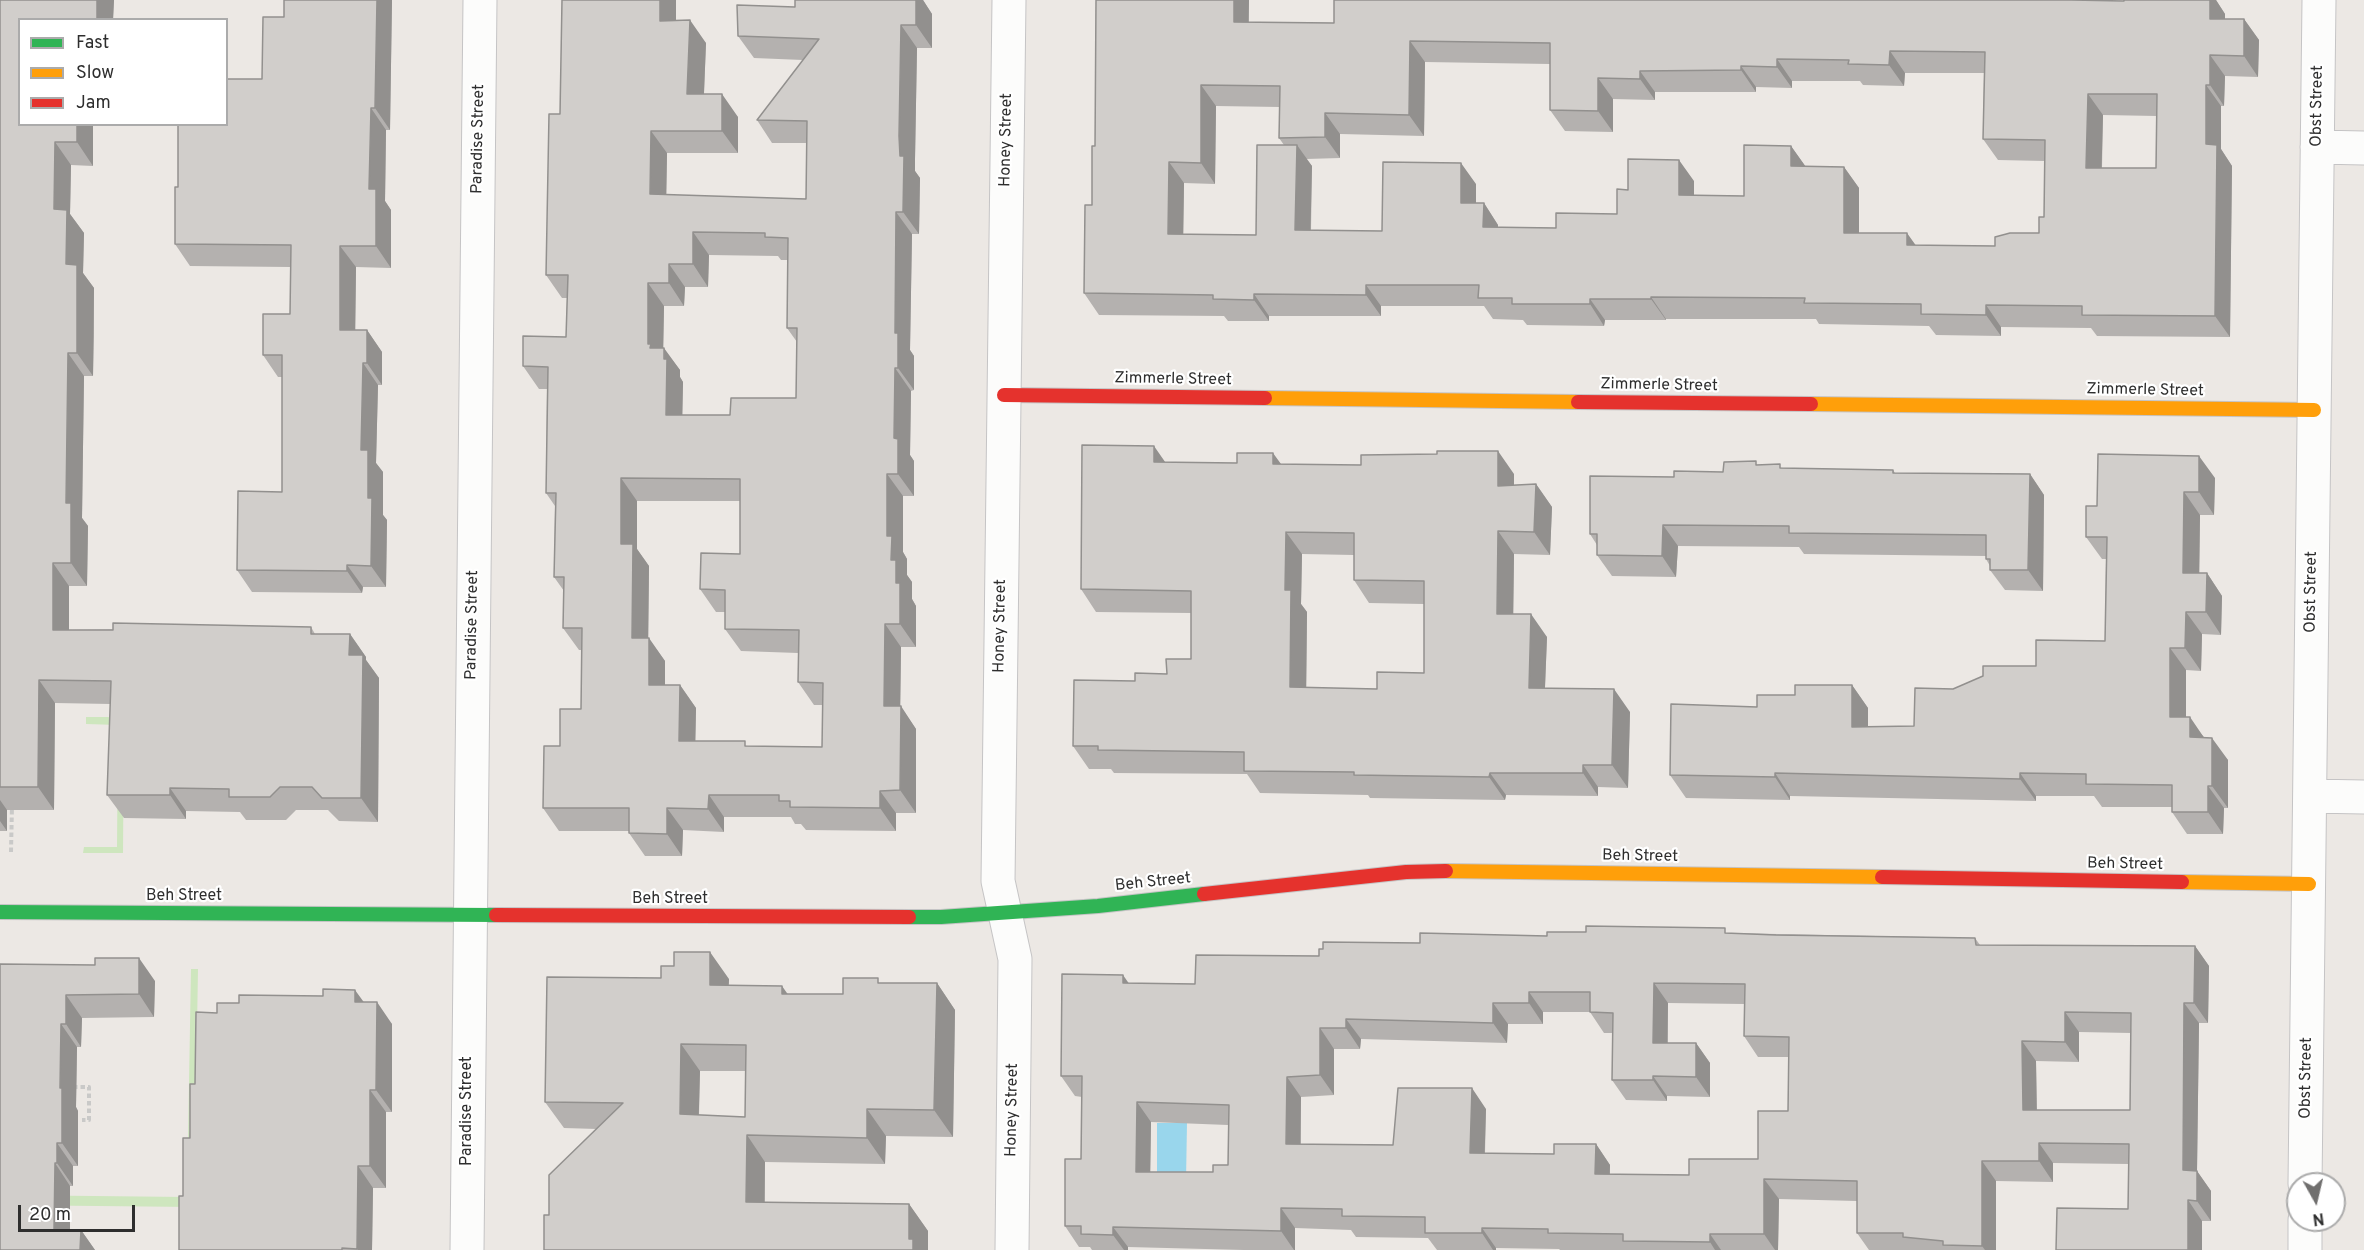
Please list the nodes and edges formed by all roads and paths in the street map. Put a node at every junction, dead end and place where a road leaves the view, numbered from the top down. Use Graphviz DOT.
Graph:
graph roads {
  1 [pos="480,0"];
  2 [pos="1008,0"];
  3 [pos="2319,0"];
  4 [pos="2317,147"];
  5 [pos="2364,148"];
  6 [pos="1004,395"];
  7 [pos="2314,410"];
  8 [pos="2310,796"];
  9 [pos="2364,797"];
  10 [pos="12,805"];
  11 [pos="11,852"];
  12 [pos="2309,884"];
  13 [pos="0,912"];
  14 [pos="1005,914"];
  15 [pos="469,916"];
  16 [pos="67,1087"];
  17 [pos="82,1120"];
  18 [pos="2305,1172"];
  19 [pos="2305,1232"];
  20 [pos="467,1250"];
  21 [pos="1012,1250"];
  22 [pos="2305,1250"];
  1 -- 15 [label="street, Paradise Street"];
  2 -- 6 [label="street, Honey Street"];
  3 -- 4 [label="street, Obst Street"];
  4 -- 5 [label="street"];
  4 -- 7 [label="street, Obst Street"];
  6 -- 7 [label="street, Zimmerle Street"];
  6 -- 14 [label="street, Honey Street"];
  7 -- 8 [label="street, Obst Street"];
  8 -- 9 [label="street"];
  8 -- 12 [label="street, Obst Street"];
  10 -- 11 [label="path"];
  12 -- 14 [label="street, Beh Street"];
  12 -- 18 [label="street, Obst Street"];
  13 -- 15 [label="street, Beh Street"];
  14 -- 15 [label="street, Beh Street"];
  14 -- 21 [label="street, Honey Street"];
  15 -- 20 [label="street, Paradise Street"];
  16 -- 17 [label="path"];
  19 -- 22 [label="street"];
}
